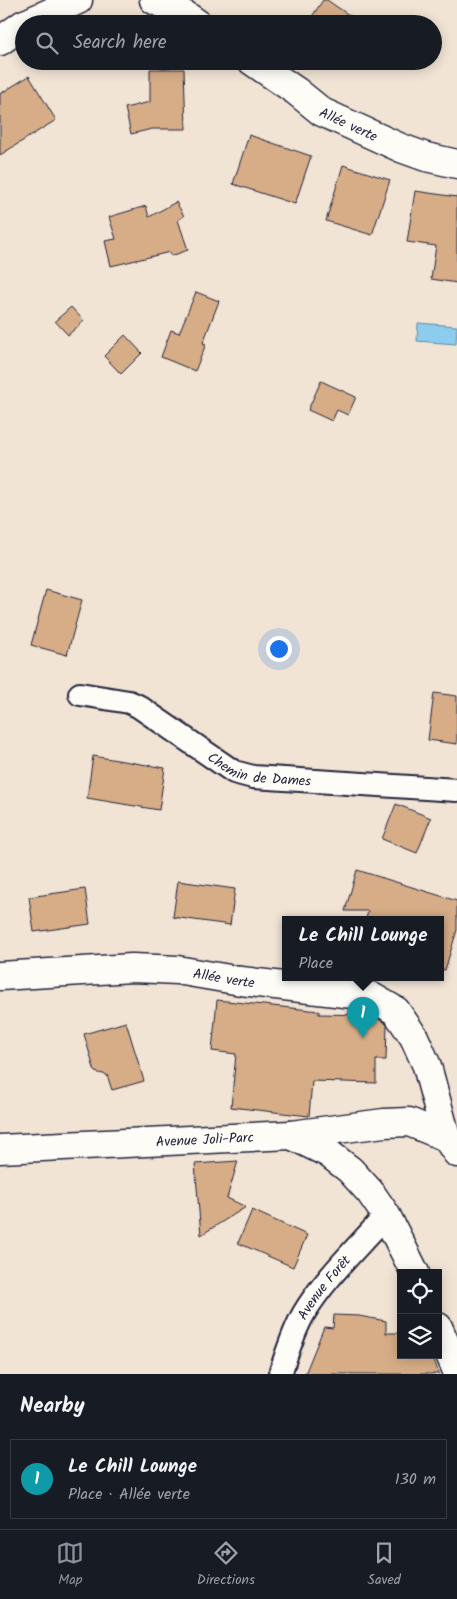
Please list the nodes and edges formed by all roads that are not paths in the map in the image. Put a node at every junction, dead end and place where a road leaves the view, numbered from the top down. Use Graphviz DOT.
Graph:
graph roads {
  1 [pos="78,0"];
  2 [pos="154,0"];
  3 [pos="44,15"];
  4 [pos="185,15"];
  5 [pos="15,30"];
  6 [pos="0,40"];
  7 [pos="265,70"];
  8 [pos="457,164"];
  9 [pos="80,694"];
  10 [pos="457,790"];
  11 [pos="0,976"];
  12 [pos="291,1135"];
  13 [pos="451,1145"];
  14 [pos="0,1149"];
  15 [pos="386,1215"];
  16 [pos="412,1269"];
  17 [pos="442,1336"];
  18 [pos="457,1371"];
  19 [pos="280,1374"];
  1 -- 3 [label="street"];
  2 -- 4 [label="street"];
  5 -- 6 [label="street"];
  7 -- 8 [label="street, Allée verte"];
  9 -- 10 [label="street, Chemin de Dames"];
  11 -- 13 [label="street, Allée verte"];
  12 -- 13 [label="street, Avenue Joli-Parc"];
  12 -- 14 [label="street, Avenue Joli-Parc"];
  12 -- 15 [label="street"];
  15 -- 16 [label="street"];
  15 -- 19 [label="street, Avenue Forêt"];
  17 -- 18 [label="street"];
}
